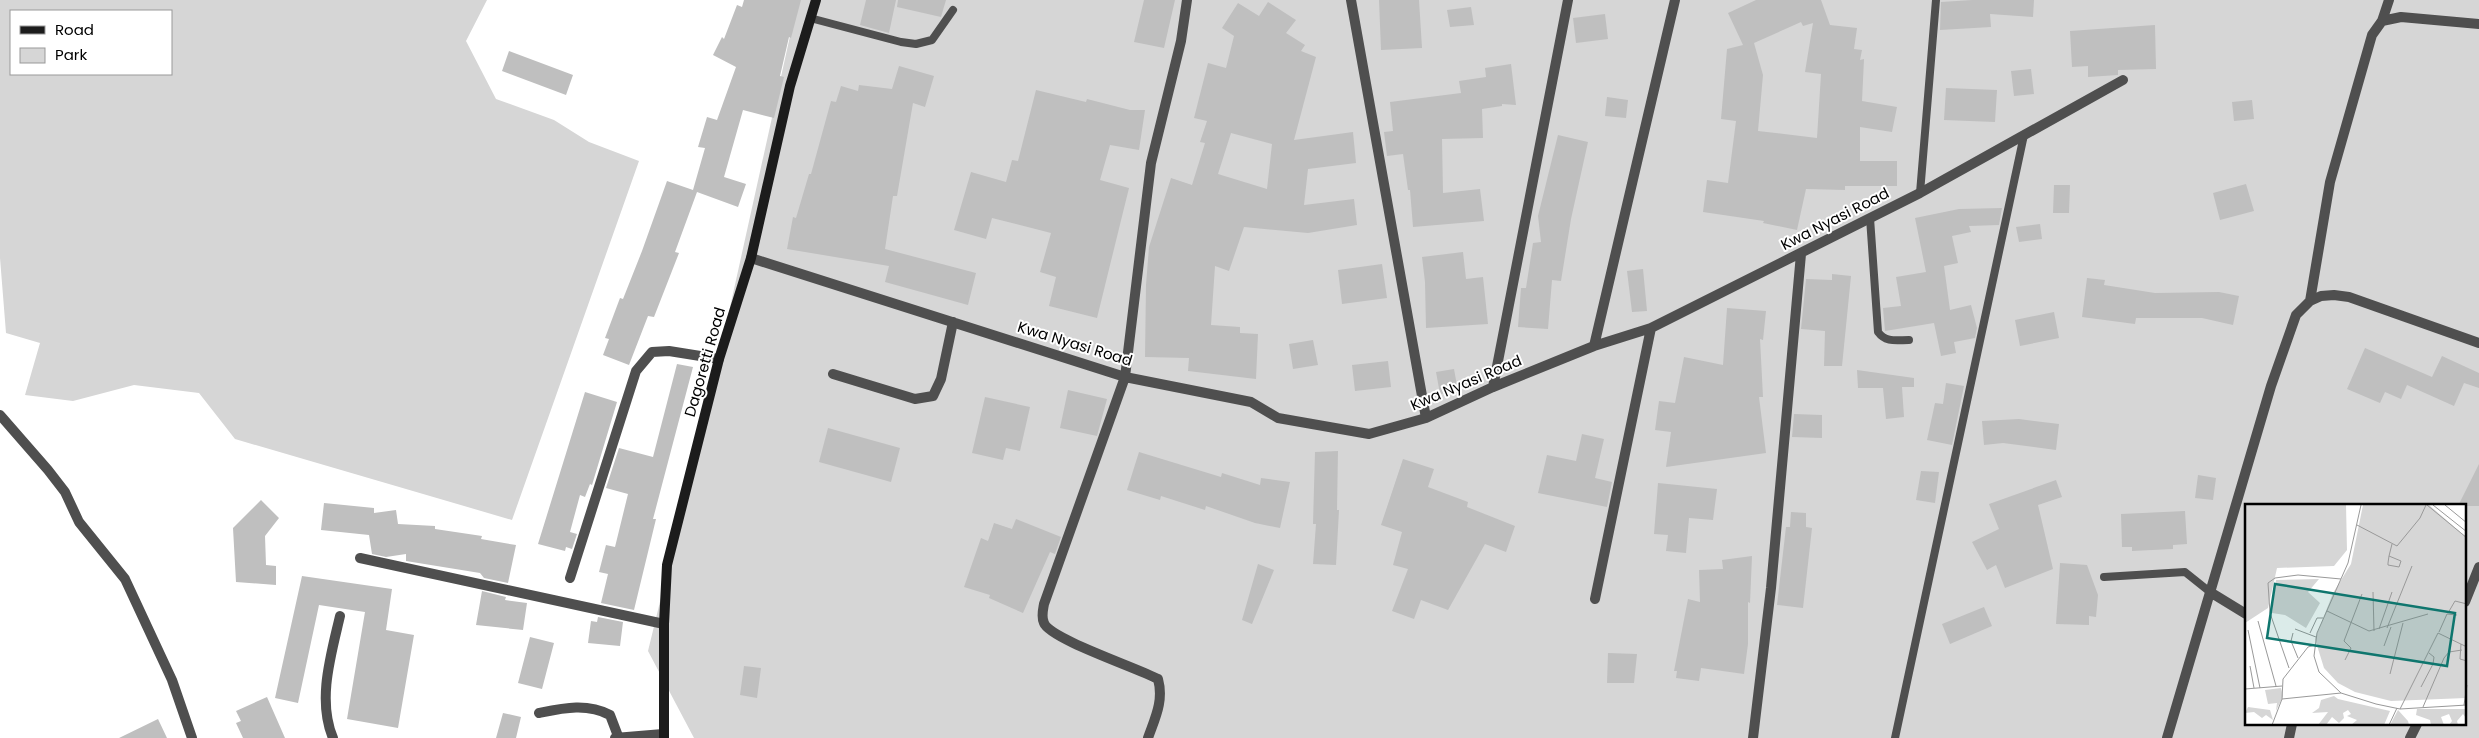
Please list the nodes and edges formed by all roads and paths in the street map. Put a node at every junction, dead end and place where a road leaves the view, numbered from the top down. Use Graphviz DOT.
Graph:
graph roads {
  1 [pos="816,0"];
  2 [pos="1188,0"];
  3 [pos="1352,0"];
  4 [pos="1568,0"];
  5 [pos="1675,0"];
  6 [pos="1936,0"];
  7 [pos="2389,0"];
  8 [pos="953,10"];
  9 [pos="810,18"];
  10 [pos="2382,21"];
  11 [pos="2479,24"];
  12 [pos="2123,80"];
  13 [pos="2024,135"];
  14 [pos="1920,192"];
  15 [pos="1870,218"];
  16 [pos="1800,254"];
  17 [pos="751,258"];
  18 [pos="2310,301"];
  19 [pos="953,322"];
  20 [pos="1651,328"];
  21 [pos="1909,340"];
  22 [pos="2479,343"];
  23 [pos="1594,346"];
  24 [pos="720,360"];
  25 [pos="833,374"];
  26 [pos="1126,377"];
  27 [pos="1493,386"];
  28 [pos="0,415"];
  29 [pos="1426,418"];
  30 [pos="360,558"];
  31 [pos="2479,567"];
  32 [pos="570,578"];
  33 [pos="2104,578"];
  34 [pos="2210,592"];
  35 [pos="1595,599"];
  36 [pos="2466,600"];
  37 [pos="2245,613"];
  38 [pos="340,616"];
  39 [pos="664,624"];
  40 [pos="539,712"];
  41 [pos="2416,726"];
  42 [pos="664,736"];
  43 [pos="616,737"];
  44 [pos="192,738"];
  45 [pos="333,738"];
  46 [pos="1148,738"];
  47 [pos="1753,738"];
  48 [pos="1895,738"];
  49 [pos="2167,738"];
  50 [pos="2410,738"];
  1 -- 9 [label="main road, Dagoretti Road"];
  2 -- 26 [label="street"];
  3 -- 29 [label="street"];
  4 -- 27 [label="street"];
  5 -- 23 [label="street"];
  6 -- 14 [label="lane"];
  7 -- 10 [label="street"];
  8 -- 9 [label="lane"];
  9 -- 17 [label="main road, Dagoretti Road"];
  10 -- 11 [label="street"];
  10 -- 18 [label="street"];
  12 -- 13 [label="street, Kwa Nyasi Road"];
  13 -- 14 [label="street, Kwa Nyasi Road"];
  13 -- 48 [label="lane"];
  14 -- 15 [label="street, Kwa Nyasi Road"];
  15 -- 16 [label="street, Kwa Nyasi Road"];
  15 -- 21 [label="lane"];
  16 -- 20 [label="street, Kwa Nyasi Road"];
  16 -- 47 [label="street"];
  17 -- 19 [label="street, Kwa Nyasi Road"];
  17 -- 24 [label="main road, Dagoretti Road"];
  18 -- 22 [label="street"];
  18 -- 34 [label="street"];
  19 -- 25 [label="street"];
  19 -- 26 [label="street, Kwa Nyasi Road"];
  20 -- 23 [label="street, Kwa Nyasi Road"];
  20 -- 35 [label="street"];
  23 -- 27 [label="street, Kwa Nyasi Road"];
  24 -- 32 [label="street"];
  24 -- 39 [label="main road, Dagoretti Road"];
  26 -- 29 [label="street, Kwa Nyasi Road"];
  26 -- 46 [label="street"];
  27 -- 29 [label="street, Kwa Nyasi Road"];
  28 -- 44 [label="street"];
  30 -- 39 [label="street"];
  31 -- 36 [label="street"];
  33 -- 34 [label="lane"];
  34 -- 37 [label="street"];
  34 -- 49 [label="street"];
  38 -- 45 [label="street"];
  39 -- 42 [label="main road, Dagoretti Road"];
  40 -- 43 [label="street"];
  41 -- 50 [label="street"];
  42 -- 43 [label="street"];
}
